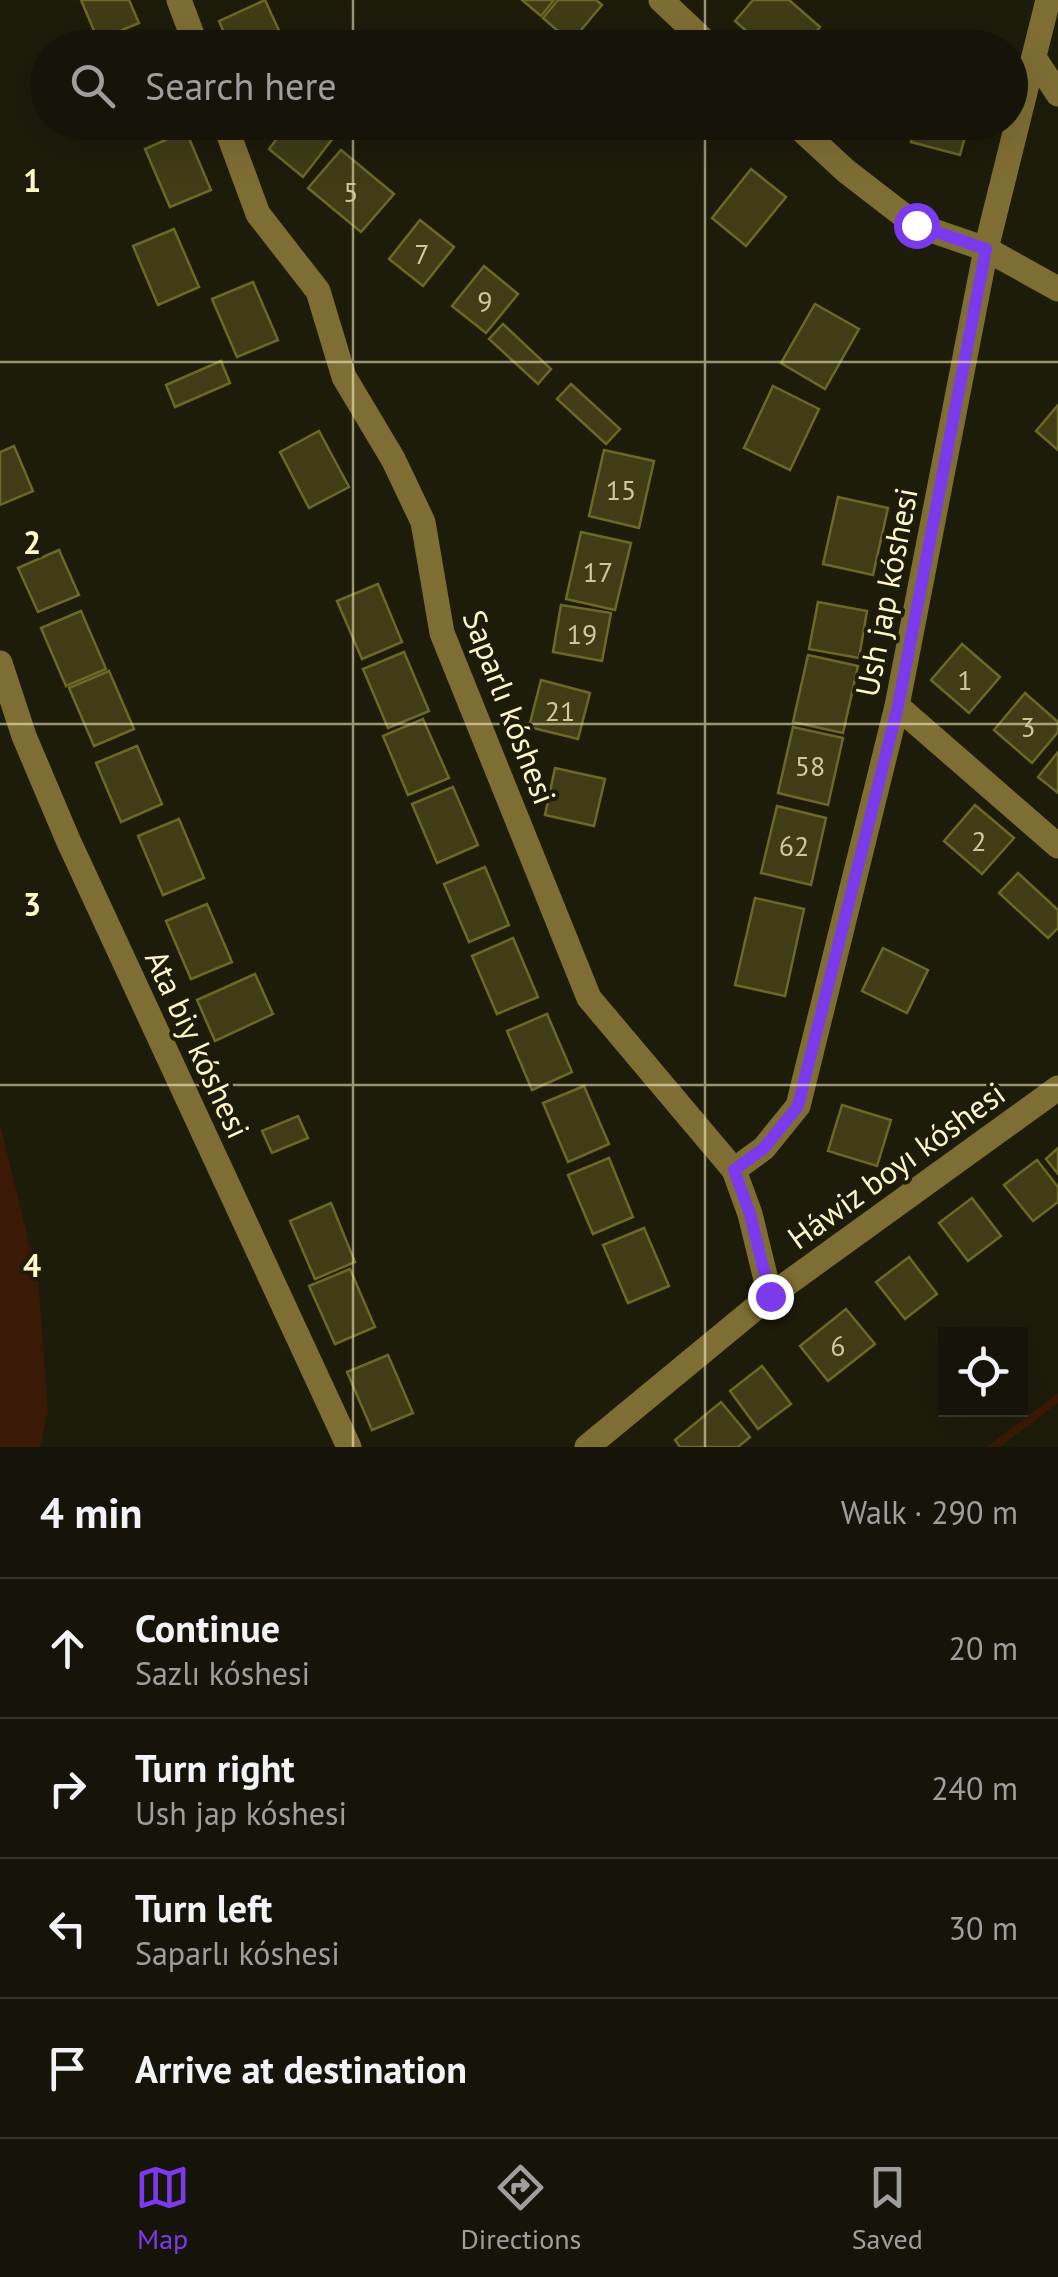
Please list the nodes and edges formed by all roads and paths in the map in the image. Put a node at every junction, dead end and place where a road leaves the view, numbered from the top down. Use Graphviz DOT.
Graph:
graph roads {
  1 [pos="179,0"];
  2 [pos="661,0"];
  3 [pos="1048,0"];
  4 [pos="190,30"];
  5 [pos="693,30"];
  6 [pos="1035,59"];
  7 [pos="1028,86"];
  8 [pos="1058,94"];
  9 [pos="231,140"];
  10 [pos="812,140"];
  11 [pos="1014,140"];
  12 [pos="986,249"];
  13 [pos="1058,289"];
  14 [pos="0,663"];
  15 [pos="898,706"];
  16 [pos="1058,846"];
  17 [pos="1058,1088"];
  18 [pos="734,1170"];
  19 [pos="770,1296"];
  20 [pos="348,1447"];
  21 [pos="587,1447"];
  1 -- 4 [label="street"];
  2 -- 5 [label="street"];
  3 -- 6 [label="street, Ush jap kóshesi"];
  6 -- 7 [label="street, Ush jap kóshesi"];
  6 -- 8 [label="street"];
  9 -- 18 [label="street, Saparlı kóshesi"];
  10 -- 12 [label="street"];
  11 -- 12 [label="street, Ush jap kóshesi"];
  12 -- 13 [label="street"];
  12 -- 15 [label="street, Ush jap kóshesi"];
  14 -- 20 [label="street, Ata biy kóshesi"];
  15 -- 16 [label="street"];
  15 -- 18 [label="street, Ush jap kóshesi"];
  17 -- 19 [label="street, Háwiz boyı kóshesi"];
  18 -- 19 [label="street, Saparlı kóshesi"];
  19 -- 21 [label="street, Háwiz boyı kóshesi"];
}
